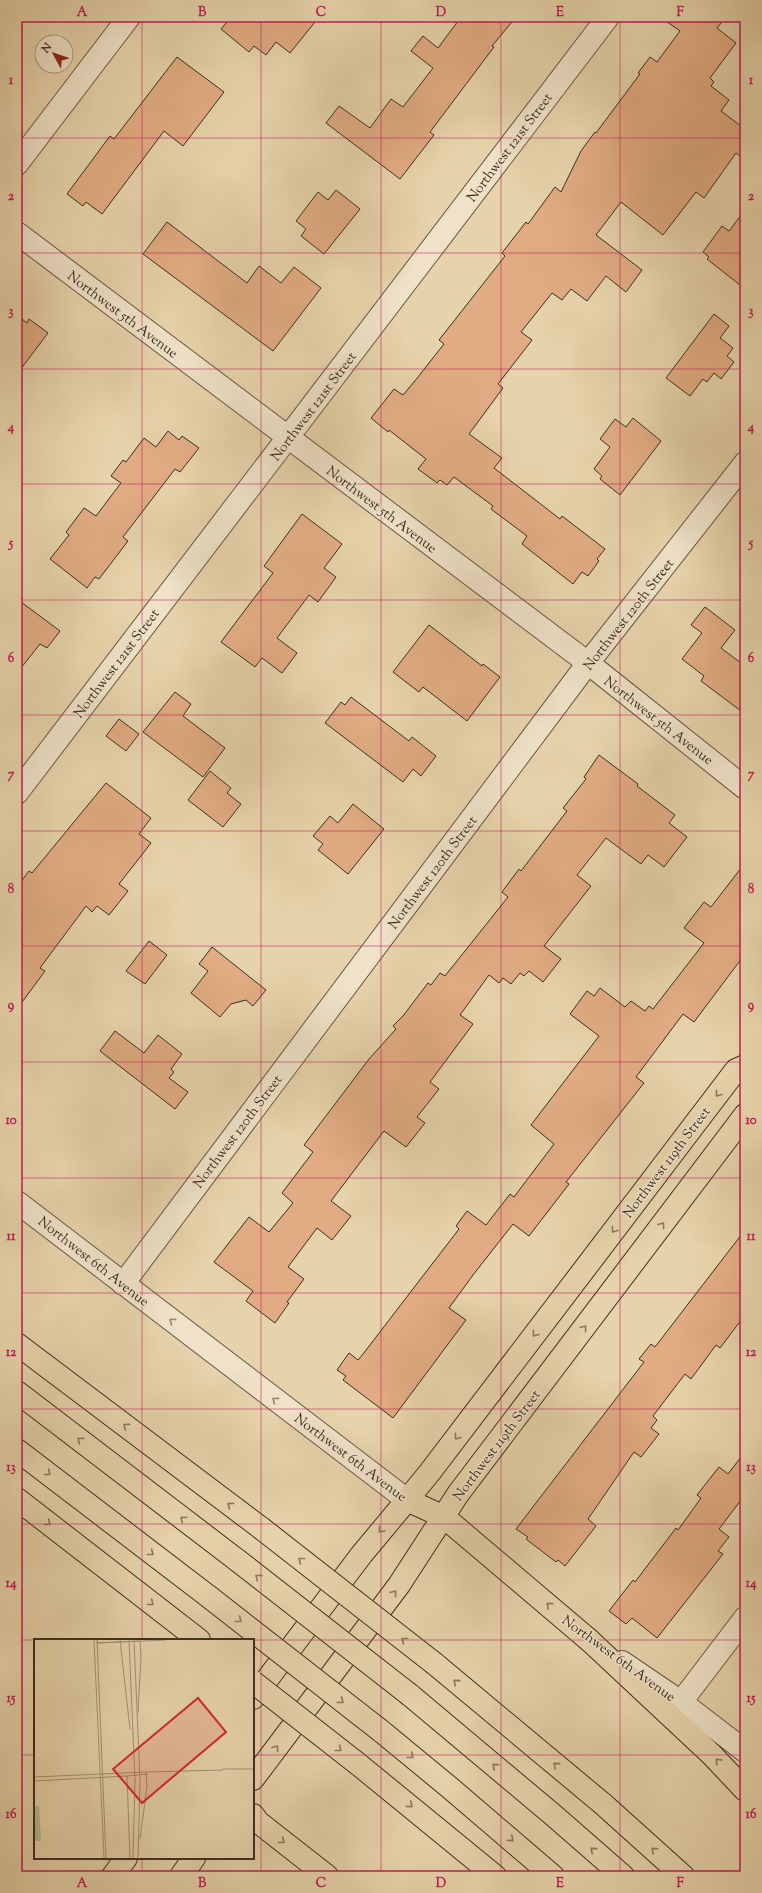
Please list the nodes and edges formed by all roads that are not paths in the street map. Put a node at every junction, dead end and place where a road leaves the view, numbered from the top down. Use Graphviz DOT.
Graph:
graph roads {
  1 [pos="129,17"];
  2 [pos="608,17"];
  3 [pos="17,164"];
  4 [pos="17,234"];
  5 [pos="288,439"];
  6 [pos="745,463"];
  7 [pos="588,663"];
  8 [pos="745,788"];
  9 [pos="17,793"];
  10 [pos="745,1066"];
  11 [pos="745,1115"];
  12 [pos="17,1202"];
  13 [pos="123,1284"];
  14 [pos="17,1344"];
  15 [pos="17,1392"];
  16 [pos="17,1450"];
  17 [pos="17,1499"];
  18 [pos="406,1500"];
  19 [pos="444,1517"];
  20 [pos="745,1618"];
  21 [pos="192,1634"];
  22 [pos="589,1640"];
  23 [pos="254,1683"];
  24 [pos="254,1697"];
  25 [pos="681,1702"];
  26 [pos="745,1751"];
  27 [pos="254,1778"];
  28 [pos="745,1790"];
  29 [pos="254,1816"];
  30 [pos="125,1859"];
  31 [pos="193,1859"];
  32 [pos="113,1876"];
  33 [pos="181,1876"];
  34 [pos="327,1876"];
  35 [pos="494,1876"];
  36 [pos="553,1876"];
  37 [pos="623,1876"];
  38 [pos="683,1876"];
  1 -- 3 [label="street"];
  2 -- 5 [label="street, Northwest 121st Street"];
  4 -- 5 [label="street, Northwest 5th Avenue"];
  5 -- 7 [label="street, Northwest 5th Avenue"];
  5 -- 9 [label="street, Northwest 121st Street"];
  6 -- 7 [label="street, Northwest 120th Street"];
  7 -- 8 [label="street, Northwest 5th Avenue"];
  7 -- 13 [label="street, Northwest 120th Street"];
  10 -- 18 [label="main road, Northwest 119th Street, one-way"];
  19 -- 11 [label="main road, Northwest 119th Street, one-way"];
  12 -- 13 [label="street, Northwest 6th Avenue"];
  18 -- 13 [label="street, Northwest 6th Avenue, one-way"];
  38 -- 14 [label="main road, one-way, bridge"];
  37 -- 15 [label="main road, one-way, bridge"];
  16 -- 36 [label="main road, one-way, bridge"];
  17 -- 21 [label="main road, one-way"];
  18 -- 19 [label="main road, Northwest 6th Avenue"];
  18 -- 24 [label="main road, Northwest 119th Street, one-way"];
  22 -- 19 [label="main road, Northwest 6th Avenue, one-way"];
  27 -- 19 [label="main road, Northwest 119th Street, one-way"];
  20 -- 25 [label="street"];
  22 -- 25 [label="street, Northwest 6th Avenue"];
  28 -- 22 [label="main road, one-way"];
  23 -- 35 [label="main road, one-way, bridge"];
  25 -- 26 [label="street, Northwest 6th Avenue"];
  29 -- 34 [label="main road, one-way"];
  30 -- 32 [label="main road"];
  31 -- 33 [label="main road"];
}
